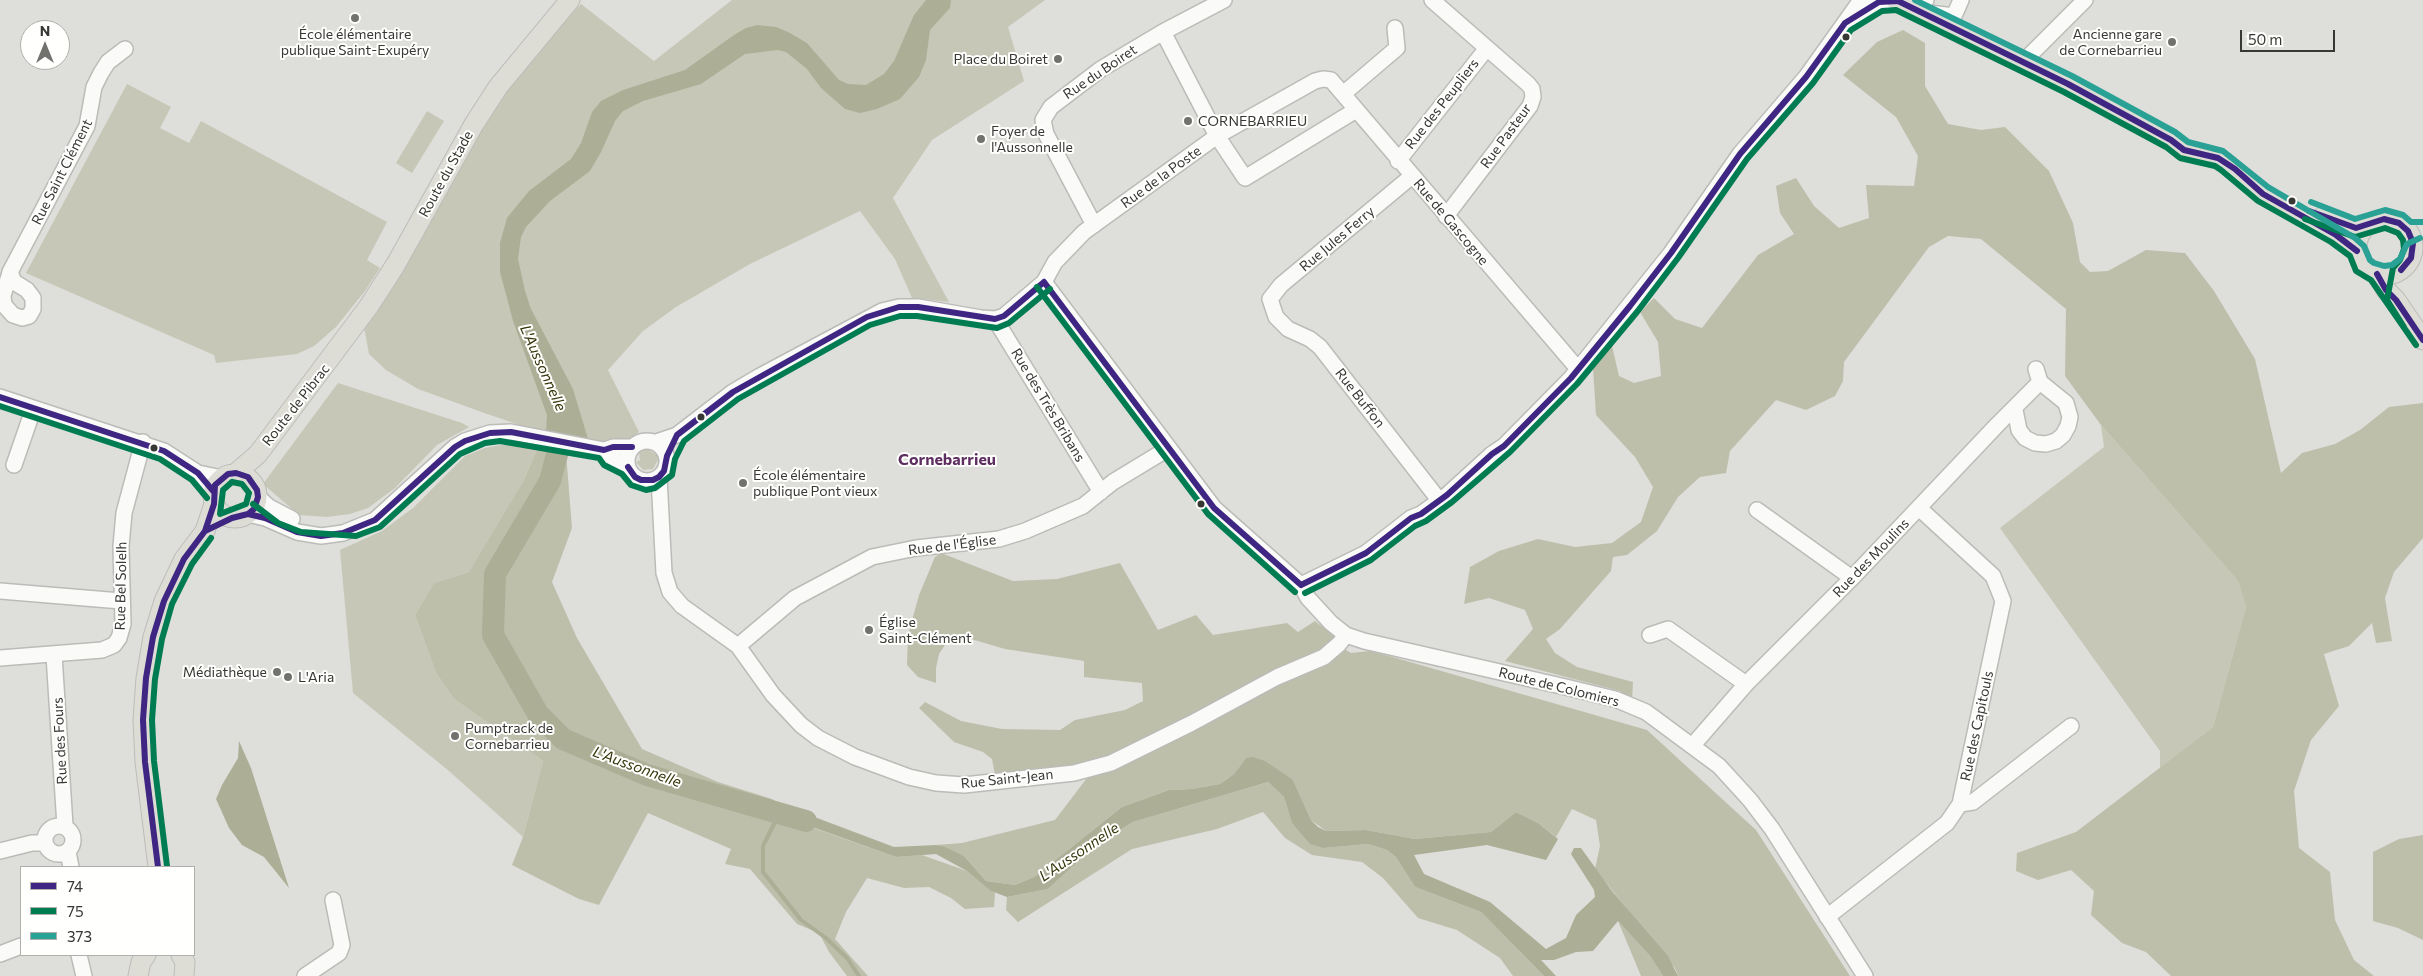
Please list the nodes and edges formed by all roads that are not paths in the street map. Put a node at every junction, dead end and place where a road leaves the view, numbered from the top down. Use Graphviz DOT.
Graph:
graph roads {
  1 [pos="570,0"];
  2 [pos="1224,0"];
  3 [pos="1432,0"];
  4 [pos="1861,0"];
  5 [pos="2085,0"];
  6 [pos="1897,1"];
  7 [pos="1922,2"];
  8 [pos="1957,8"];
  9 [pos="1845,23"];
  10 [pos="1396,28"];
  11 [pos="1163,32"];
  12 [pos="1486,48"];
  13 [pos="125,49"];
  14 [pos="2028,57"];
  15 [pos="1323,79"];
  16 [pos="2068,84"];
  17 [pos="1343,94"];
  18 [pos="1356,110"];
  19 [pos="1217,136"];
  20 [pos="2171,140"];
  21 [pos="1398,161"];
  22 [pos="1412,176"];
  23 [pos="1446,216"];
  24 [pos="2368,224"];
  25 [pos="1094,225"];
  26 [pos="2415,231"];
  27 [pos="2418,248"];
  28 [pos="2357,251"];
  29 [pos="2401,270"];
  30 [pos="10,272"];
  31 [pos="2377,274"];
  32 [pos="1044,282"];
  33 [pos="2396,300"];
  34 [pos="1271,307"];
  35 [pos="995,318"];
  36 [pos="2423,340"];
  37 [pos="333,356"];
  38 [pos="1578,369"];
  39 [pos="0,398"];
  40 [pos="33,410"];
  41 [pos="2015,410"];
  42 [pos="677,435"];
  43 [pos="143,442"];
  44 [pos="656,442"];
  45 [pos="632,447"];
  46 [pos="1169,448"];
  47 [pos="604,450"];
  48 [pos="258,454"];
  49 [pos="667,456"];
  50 [pos="14,465"];
  51 [pos="628,467"];
  52 [pos="659,477"];
  53 [pos="221,487"];
  54 [pos="1101,492"];
  55 [pos="258,493"];
  56 [pos="1439,500"];
  57 [pos="1919,508"];
  58 [pos="1757,510"];
  59 [pos="240,516"];
  60 [pos="354,528"];
  61 [pos="205,531"];
  62 [pos="1852,578"];
  63 [pos="1301,585"];
  64 [pos="0,591"];
  65 [pos="121,600"];
  66 [pos="1346,635"];
  67 [pos="1650,635"];
  68 [pos="738,646"];
  69 [pos="54,655"];
  70 [pos="0,658"];
  71 [pos="1746,684"];
  72 [pos="2071,726"];
  73 [pos="1693,745"];
  74 [pos="1960,804"];
  75 [pos="65,826"];
  76 [pos="45,843"];
  77 [pos="0,851"];
  78 [pos="62,858"];
  79 [pos="158,866"];
  80 [pos="333,900"];
  81 [pos="1827,917"];
  82 [pos="20,946"];
  83 [pos="0,954"];
  84 [pos="79,956"];
  85 [pos="145,956"];
  86 [pos="182,956"];
  87 [pos="84,976"];
  88 [pos="138,976"];
  89 [pos="184,976"];
  90 [pos="305,976"];
  91 [pos="1865,976"];
  1 -- 37 [label="main road, Route du Stade"];
  2 -- 11 [label="street"];
  3 -- 12 [label="street, Rue Pasteur"];
  4 -- 9 [label="street"];
  5 -- 14 [label="street"];
  6 -- 7 [label="main road"];
  6 -- 9 [label="street"];
  7 -- 8 [label="main road"];
  7 -- 16 [label="main road"];
  8 -- 14 [label="main road"];
  9 -- 38 [label="street"];
  10 -- 17 [label="street"];
  11 -- 19 [label="street"];
  11 -- 25 [label="street, Rue du Boiret"];
  12 -- 21 [label="street, Rue des Peupliers"];
  12 -- 23 [label="street, Rue Pasteur"];
  13 -- 30 [label="street, Rue Saint Clément"];
  14 -- 16 [label="main road"];
  15 -- 17 [label="street, Rue de Gascogne"];
  15 -- 19 [label="street, Rue de la Poste"];
  16 -- 20 [label="main road"];
  17 -- 18 [label="street, Rue de Gascogne"];
  18 -- 19 [label="street"];
  18 -- 21 [label="street, Rue de Gascogne"];
  19 -- 25 [label="street, Rue de la Poste"];
  20 -- 24 [label="main road"];
  20 -- 28 [label="main road"];
  21 -- 22 [label="street, Rue de Gascogne"];
  22 -- 23 [label="street, Rue de Gascogne"];
  22 -- 34 [label="street, Rue Jules Ferry"];
  23 -- 38 [label="street, Rue de Gascogne"];
  24 -- 26 [label="main road"];
  24 -- 28 [label="main road"];
  25 -- 32 [label="street, Rue de la Poste"];
  26 -- 27 [label="main road"];
  27 -- 29 [label="main road"];
  28 -- 31 [label="main road"];
  29 -- 31 [label="main road"];
  29 -- 33 [label="main road"];
  31 -- 33 [label="main road"];
  32 -- 35 [label="street, Rue de la Poste"];
  32 -- 46 [label="street, Route de Colomiers"];
  33 -- 36 [label="main road"];
  34 -- 56 [label="street, Rue Buffon"];
  35 -- 42 [label="street"];
  35 -- 54 [label="street, Rue des Très Bribans"];
  37 -- 48 [label="main road, Route de Pibrac"];
  38 -- 56 [label="street"];
  39 -- 40 [label="street"];
  40 -- 43 [label="street"];
  40 -- 50 [label="street"];
  41 -- 41 [label="street, Rue des Moulins"];
  41 -- 57 [label="street, Rue des Moulins"];
  42 -- 44 [label="street"];
  42 -- 49 [label="street"];
  43 -- 53 [label="street"];
  43 -- 65 [label="street, Rue Bel Solelh"];
  44 -- 45 [label="street"];
  44 -- 49 [label="street"];
  45 -- 47 [label="street"];
  45 -- 51 [label="street"];
  46 -- 54 [label="street, Rue de l'Église"];
  46 -- 63 [label="street, Route de Colomiers"];
  47 -- 51 [label="street"];
  47 -- 60 [label="street"];
  48 -- 53 [label="main road, Route de Pibrac"];
  48 -- 55 [label="main road, Route de Pibrac"];
  49 -- 52 [label="street"];
  51 -- 52 [label="street"];
  52 -- 68 [label="street, Rue Saint-Jean"];
  53 -- 55 [label="main road"];
  53 -- 59 [label="main road"];
  53 -- 61 [label="main road"];
  54 -- 68 [label="street, Rue de l'Église"];
  55 -- 59 [label="main road"];
  55 -- 60 [label="street"];
  56 -- 63 [label="street"];
  57 -- 62 [label="street, Rue des Moulins"];
  57 -- 74 [label="street, Rue des Capitouls"];
  58 -- 62 [label="street"];
  59 -- 60 [label="street"];
  59 -- 61 [label="main road"];
  61 -- 79 [label="main road"];
  62 -- 71 [label="street, Rue des Moulins"];
  63 -- 66 [label="street, Route de Colomiers"];
  64 -- 65 [label="street"];
  65 -- 69 [label="street, Rue Bel Solelh"];
  66 -- 68 [label="street, Rue Saint-Jean"];
  66 -- 73 [label="street, Route de Colomiers"];
  67 -- 71 [label="street"];
  69 -- 70 [label="street, Rue Bel Solelh"];
  69 -- 75 [label="street, Rue des Fours"];
  71 -- 73 [label="street, Rue des Moulins"];
  72 -- 74 [label="street"];
  73 -- 81 [label="street, Route de Colomiers"];
  74 -- 81 [label="street, Rue des Capitouls"];
  75 -- 76 [label="street"];
  75 -- 78 [label="street"];
  76 -- 77 [label="street"];
  76 -- 78 [label="street"];
  80 -- 90 [label="street"];
  81 -- 91 [label="street, Route de Colomiers"];
  82 -- 83 [label="street"];
  84 -- 87 [label="street"];
  85 -- 88 [label="main road"];
  86 -- 89 [label="main road"];
}
